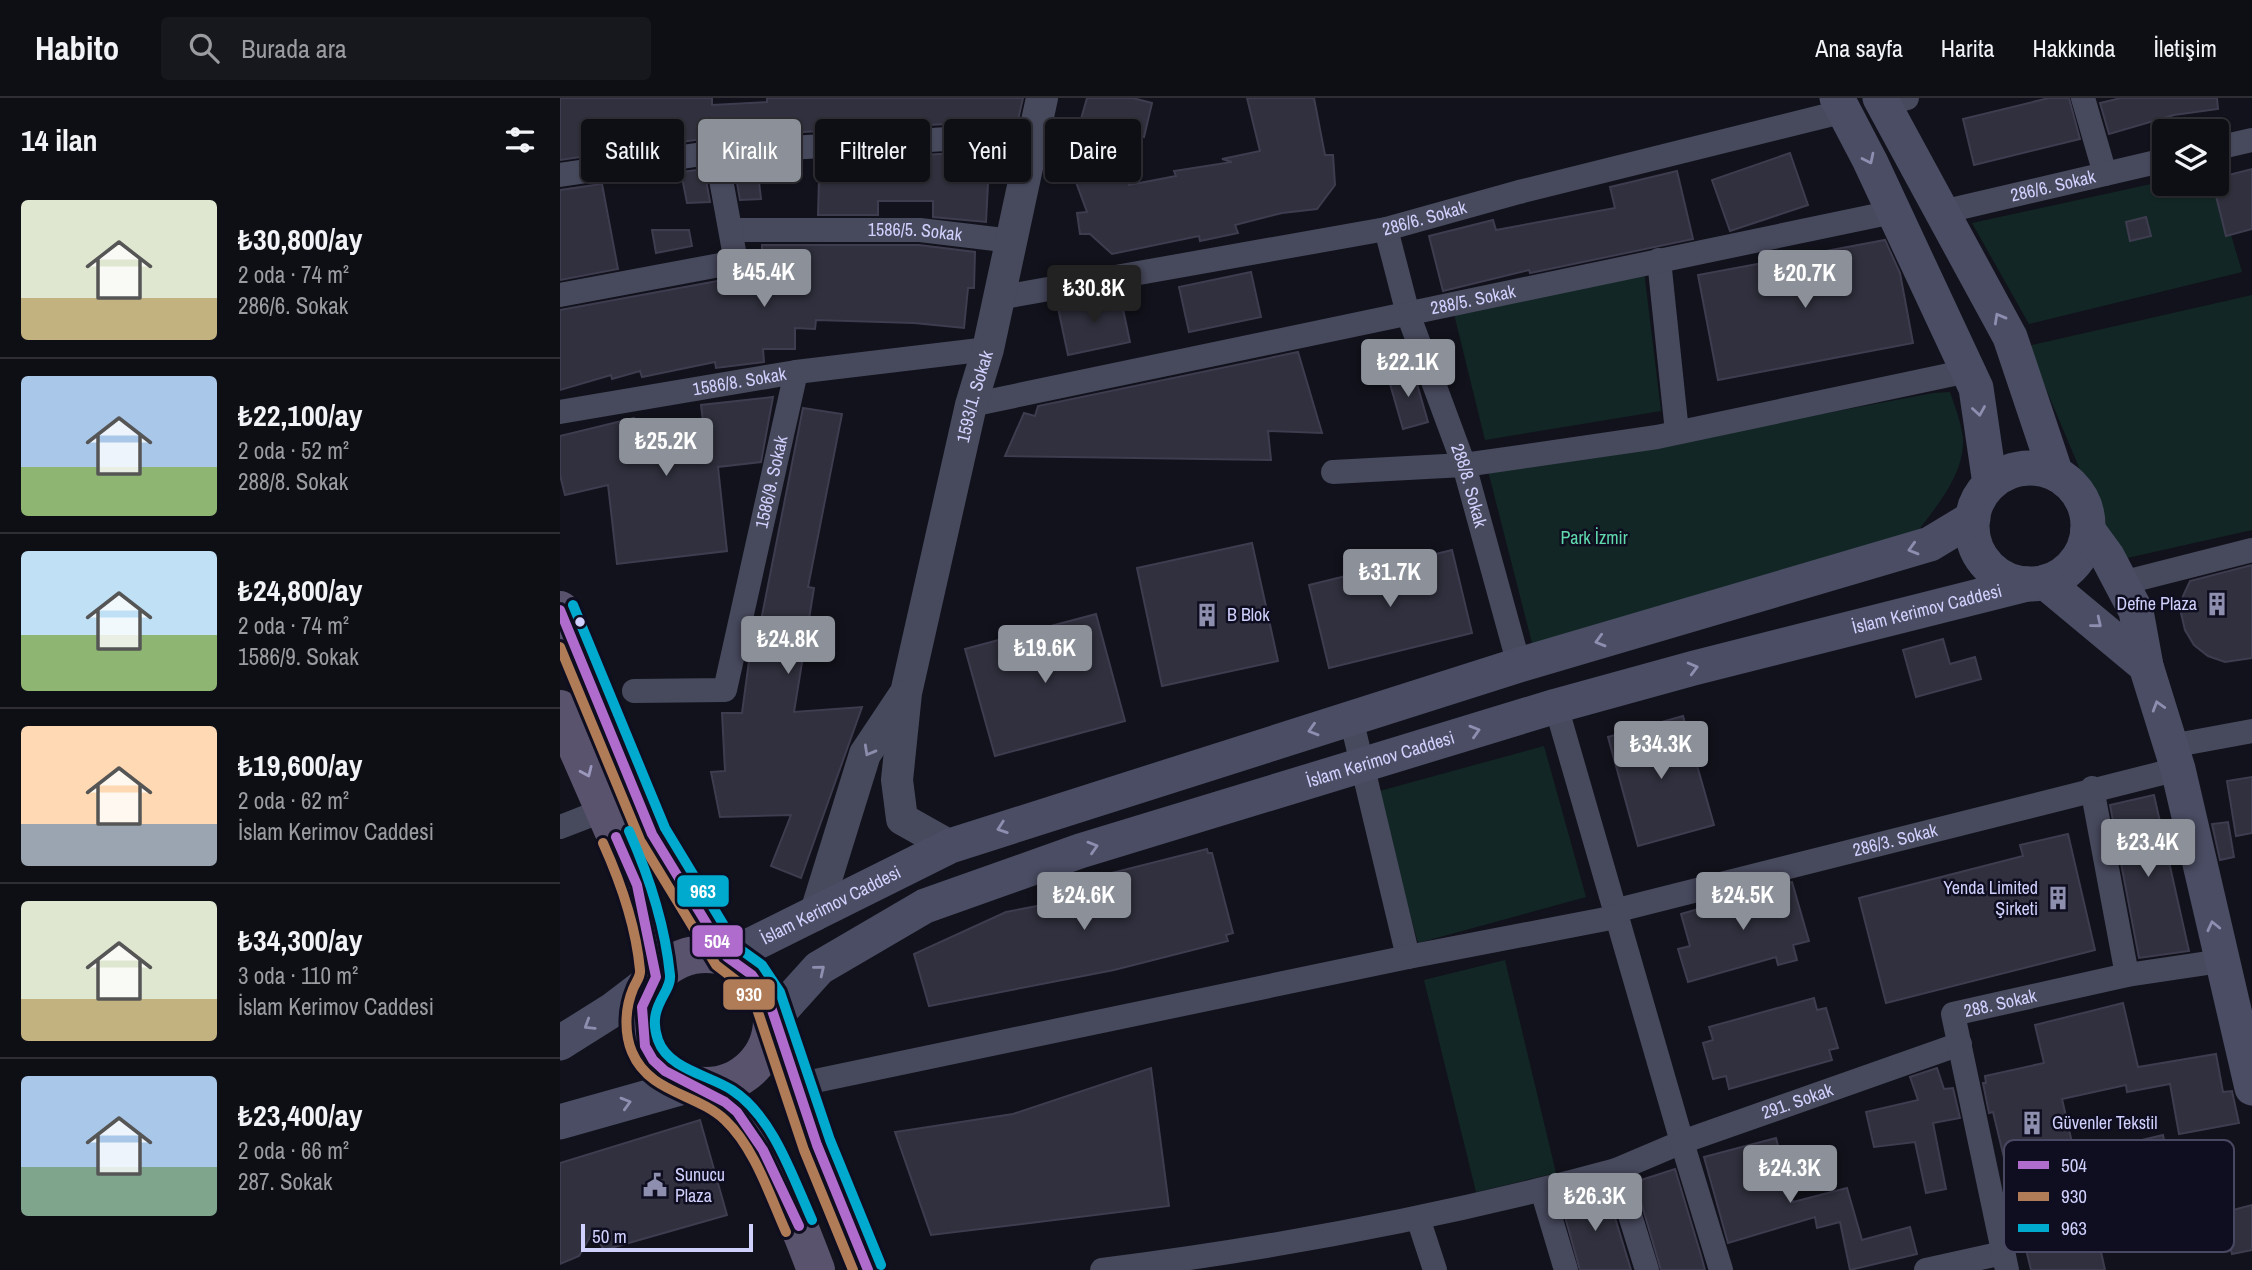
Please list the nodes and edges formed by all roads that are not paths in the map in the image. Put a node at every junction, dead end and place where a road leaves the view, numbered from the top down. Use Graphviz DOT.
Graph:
graph roads {
  1 [pos="1042,98"];
  2 [pos="2083,98"];
  3 [pos="1890,100"];
  4 [pos="1841,105"];
  5 [pos="1034,134"];
  6 [pos="2252,140"];
  7 [pos="2229,145"];
  8 [pos="801,147"];
  9 [pos="698,155"];
  10 [pos="2152,163"];
  11 [pos="2105,174"];
  12 [pos="560,175"];
  13 [pos="722,182"];
  14 [pos="1893,212"];
  15 [pos="1942,212"];
  16 [pos="1386,229"];
  17 [pos="731,230"];
  18 [pos="1012,241"];
  19 [pos="1658,260"];
  20 [pos="560,295"];
  21 [pos="998,298"];
  22 [pos="1408,314"];
  23 [pos="988,349"];
  24 [pos="1968,371"];
  25 [pos="796,372"];
  26 [pos="971,405"];
  27 [pos="560,412"];
  28 [pos="1677,432"];
  29 [pos="1464,465"];
  30 [pos="1333,472"];
  31 [pos="2056,474"];
  32 [pos="1990,484"];
  33 [pos="1973,518"];
  34 [pos="2088,530"];
  35 [pos="2252,550"];
  36 [pos="2036,583"];
  37 [pos="2122,583"];
  38 [pos="560,610"];
  39 [pos="1519,665"];
  40 [pos="2147,666"];
  41 [pos="634,691"];
  42 [pos="906,693"];
  43 [pos="1556,706"];
  44 [pos="560,709"];
  45 [pos="1351,718"];
  46 [pos="2252,731"];
  47 [pos="2174,757"];
  48 [pos="1363,765"];
  49 [pos="2092,788"];
  50 [pos="604,810"];
  51 [pos="560,827"];
  52 [pos="950,846"];
  53 [pos="1615,914"];
  54 [pos="816,915"];
  55 [pos="727,957"];
  56 [pos="1408,957"];
  57 [pos="2221,961"];
  58 [pos="2127,975"];
  59 [pos="656,977"];
  60 [pos="2242,995"];
  61 [pos="773,1019"];
  62 [pos="560,1043"];
  63 [pos="1960,1044"];
  64 [pos="691,1085"];
  65 [pos="796,1085"];
  66 [pos="2252,1088"];
  67 [pos="560,1122"];
  68 [pos="1682,1142"];
  69 [pos="1616,1170"];
  70 [pos="1542,1190"];
  71 [pos="1418,1218"];
  72 [pos="1247,1261"];
  73 [pos="2005,1261"];
  74 [pos="816,1270"];
  75 [pos="868,1270"];
  76 [pos="1102,1270"];
  77 [pos="1434,1270"];
  78 [pos="1566,1270"];
  79 [pos="1647,1270"];
  80 [pos="1721,1270"];
  81 [pos="1926,1270"];
  1 -- 5 [label="street, 1593/1. Sokak"];
  2 -- 11 [label="street"];
  3 -- 4 [label="main road"];
  3 -- 15 [label="main road"];
  4 -- 14 [label="main road, one-way"];
  4 -- 16 [label="street, 286/6. Sokak"];
  5 -- 8 [label="street"];
  5 -- 18 [label="street, 1593/1. Sokak"];
  6 -- 7 [label="street"];
  9 -- 12 [label="street"];
  10 -- 11 [label="street, 286/6. Sokak"];
  11 -- 15 [label="street, 286/6. Sokak"];
  13 -- 17 [label="street"];
  14 -- 19 [label="street, 288/5. Sokak"];
  14 -- 24 [label="main road"];
  31 -- 15 [label="main road, one-way"];
  16 -- 21 [label="street, 286/6. Sokak"];
  16 -- 22 [label="street, 288/8. Sokak"];
  17 -- 18 [label="street, 1586/5. Sokak"];
  17 -- 20 [label="street"];
  18 -- 21 [label="street, 1593/1. Sokak"];
  19 -- 22 [label="street, 288/5. Sokak"];
  19 -- 28 [label="street"];
  21 -- 23 [label="street, 1593/1. Sokak"];
  22 -- 26 [label="street, 288/5. Sokak"];
  22 -- 29 [label="street, 288/8. Sokak"];
  23 -- 25 [label="street"];
  23 -- 26 [label="street, 1593/1. Sokak"];
  24 -- 28 [label="street"];
  24 -- 32 [label="main road, one-way"];
  25 -- 27 [label="street, 1586/8. Sokak"];
  25 -- 41 [label="street, 1586/9. Sokak"];
  26 -- 42 [label="street, 1593/1. Sokak"];
  28 -- 29 [label="street"];
  29 -- 30 [label="street"];
  29 -- 39 [label="street, 288/8. Sokak"];
  31 -- 32 [label="main road"];
  31 -- 34 [label="main road"];
  32 -- 33 [label="main road"];
  33 -- 36 [label="main road"];
  33 -- 39 [label="main road, İslam Kerimov Caddesi, one-way"];
  34 -- 36 [label="main road"];
  34 -- 37 [label="main road"];
  35 -- 37 [label="street"];
  36 -- 40 [label="main road, one-way"];
  43 -- 36 [label="main road, İslam Kerimov Caddesi, one-way"];
  37 -- 40 [label="main road"];
  38 -- 55 [label="main road"];
  39 -- 45 [label="main road, İslam Kerimov Caddesi"];
  47 -- 40 [label="main road, one-way"];
  42 -- 52 [label="street, 1593/1. Sokak"];
  42 -- 54 [label="street, 1593/1. Sokak, one-way"];
  48 -- 43 [label="main road, İslam Kerimov Caddesi, one-way"];
  43 -- 53 [label="street"];
  44 -- 50 [label="main road, one-way"];
  45 -- 48 [label="street"];
  45 -- 52 [label="main road, İslam Kerimov Caddesi, one-way"];
  46 -- 47 [label="street, 286/3. Sokak"];
  47 -- 49 [label="street, 286/3. Sokak"];
  57 -- 47 [label="main road, one-way"];
  48 -- 56 [label="street"];
  61 -- 48 [label="main road, İslam Kerimov Caddesi, one-way"];
  49 -- 53 [label="street, 286/3. Sokak"];
  49 -- 58 [label="street"];
  50 -- 51 [label="street"];
  50 -- 59 [label="main road"];
  52 -- 54 [label="main road, İslam Kerimov Caddesi"];
  53 -- 56 [label="street, 286/3. Sokak"];
  53 -- 68 [label="street"];
  54 -- 55 [label="main road, İslam Kerimov Caddesi"];
  55 -- 59 [label="main road"];
  55 -- 61 [label="main road"];
  56 -- 65 [label="street, 286/3. Sokak"];
  57 -- 58 [label="street, 288. Sokak"];
  57 -- 60 [label="main road"];
  58 -- 63 [label="street, 288. Sokak"];
  59 -- 62 [label="main road, one-way"];
  59 -- 64 [label="main road"];
  60 -- 66 [label="main road"];
  61 -- 64 [label="main road"];
  61 -- 65 [label="main road"];
  63 -- 68 [label="street, 291. Sokak"];
  63 -- 73 [label="street, 288. Sokak"];
  67 -- 64 [label="main road, one-way"];
  64 -- 74 [label="main road"];
  65 -- 75 [label="main road"];
  68 -- 69 [label="street, 291. Sokak"];
  68 -- 80 [label="street"];
  69 -- 70 [label="street, 291. Sokak"];
  69 -- 79 [label="street"];
  70 -- 71 [label="street, 291. Sokak"];
  70 -- 78 [label="street"];
  71 -- 72 [label="street, 291. Sokak"];
  71 -- 77 [label="street"];
  72 -- 76 [label="street, 291. Sokak"];
  73 -- 81 [label="street"];
}
